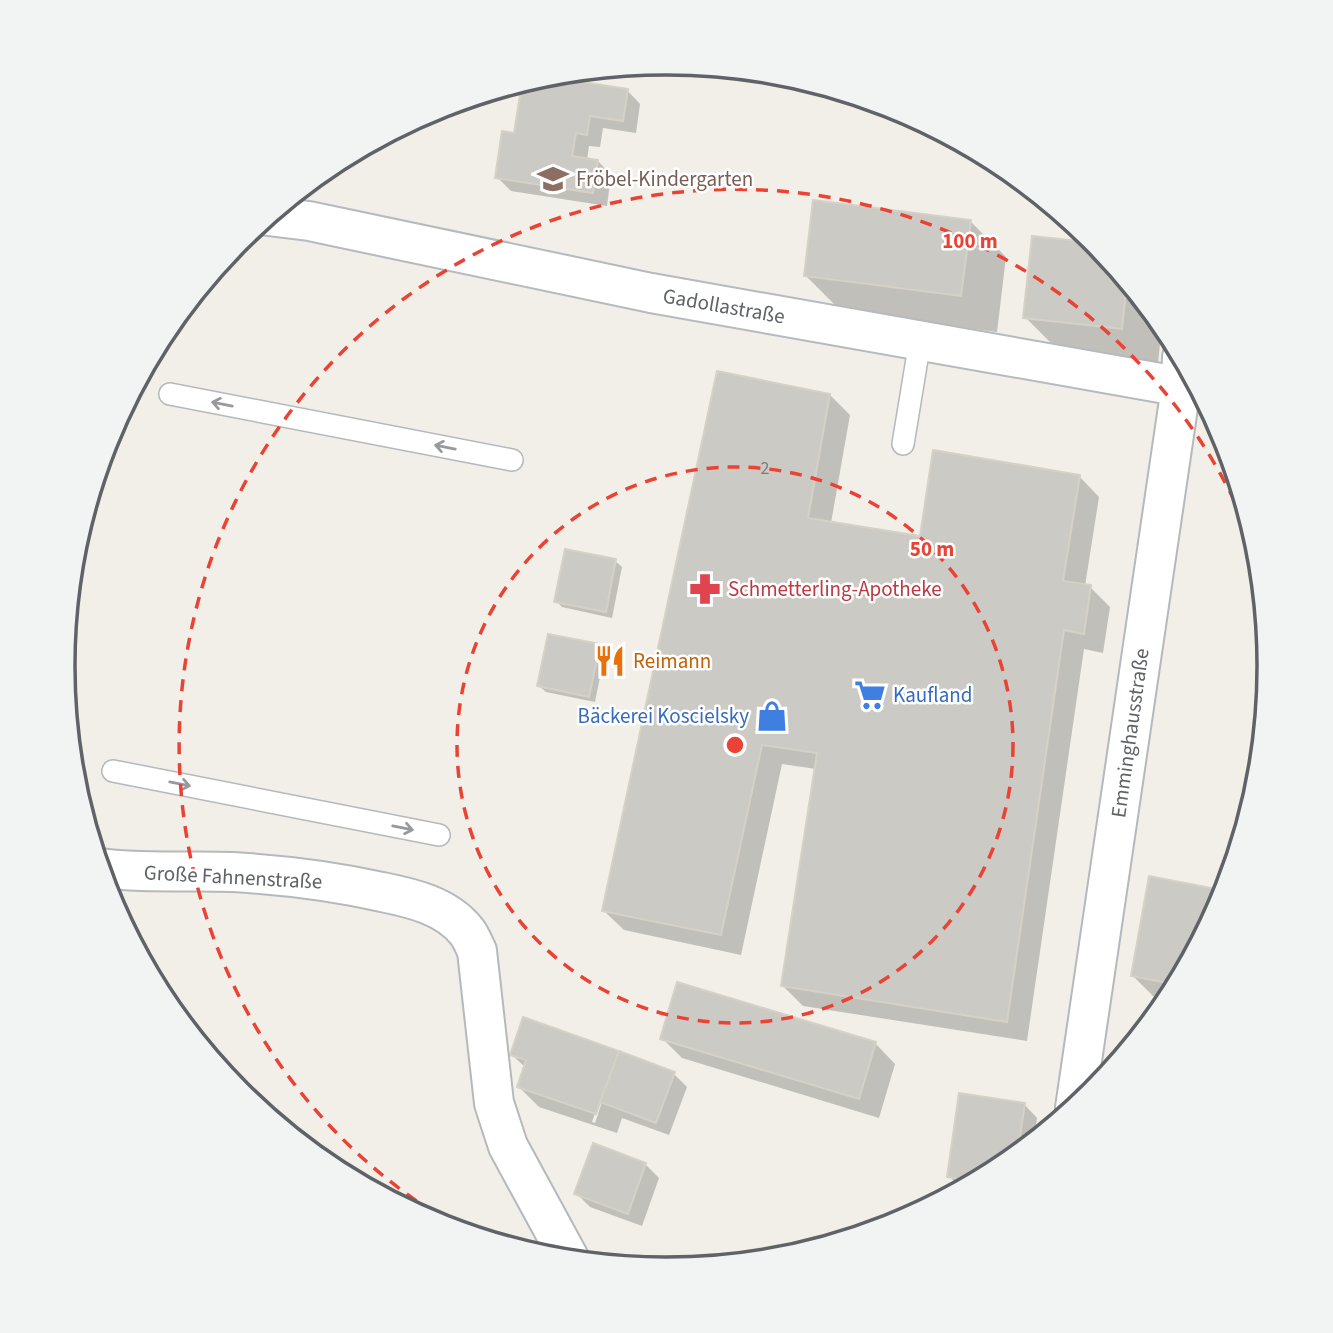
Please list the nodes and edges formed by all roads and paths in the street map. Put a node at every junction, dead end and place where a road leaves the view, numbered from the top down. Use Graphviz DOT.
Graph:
graph roads {
  1 [pos="282,218"];
  2 [pos="920,341"];
  3 [pos="1182,377"];
  4 [pos="1187,386"];
  5 [pos="170,394"];
  6 [pos="902,444"];
  7 [pos="512,460"];
  8 [pos="113,771"];
  9 [pos="439,835"];
  10 [pos="112,869"];
  11 [pos="1078,1092"];
  12 [pos="563,1248"];
  1 -- 2 [label="street, Gadollastraße"];
  2 -- 3 [label="street, Gadollastraße"];
  2 -- 6 [label="lane"];
  4 -- 11 [label="street, Emminghausstraße"];
  7 -- 5 [label="lane, one-way"];
  8 -- 9 [label="lane, one-way"];
  10 -- 12 [label="street, Große Fahnenstraße"];
}
